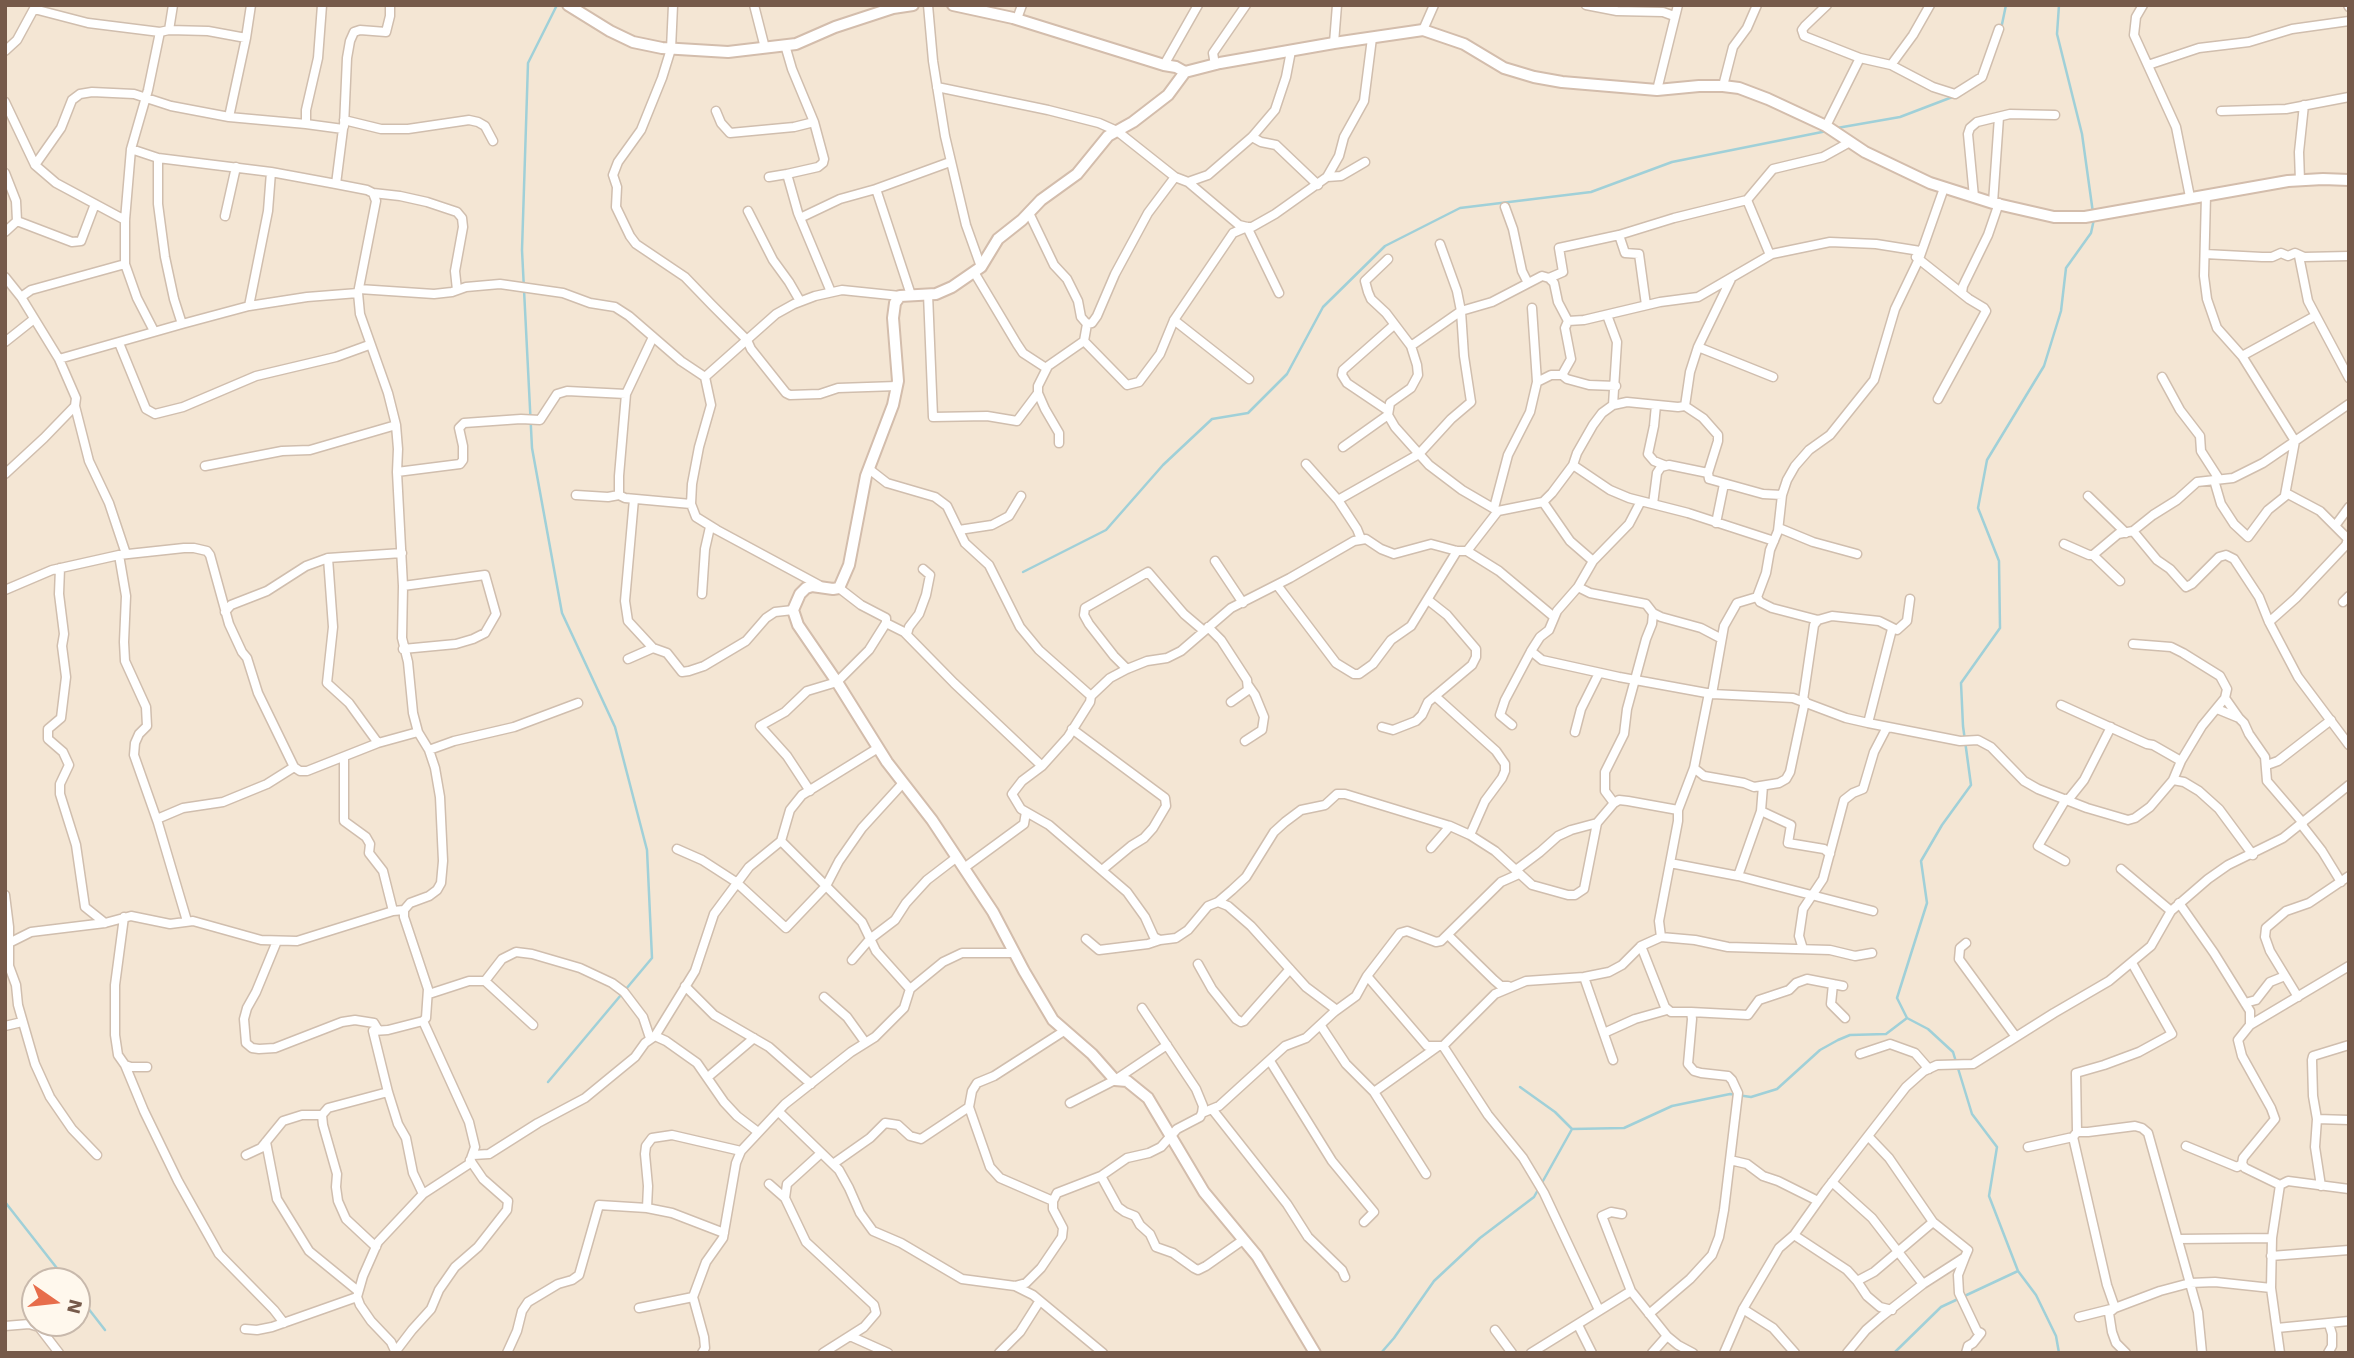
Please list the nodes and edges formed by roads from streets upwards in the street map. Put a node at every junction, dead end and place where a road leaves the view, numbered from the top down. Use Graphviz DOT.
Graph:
graph roads {
  1 [pos="173,5"];
  2 [pos="251,5"];
  3 [pos="322,5"];
  4 [pos="390,5"];
  5 [pos="568,5"];
  6 [pos="673,5"];
  7 [pos="754,5"];
  8 [pos="913,5"];
  9 [pos="928,5"];
  10 [pos="953,5"];
  11 [pos="1022,5"];
  12 [pos="1198,5"];
  13 [pos="1246,5"];
  14 [pos="1337,5"];
  15 [pos="1434,5"];
  16 [pos="1586,5"];
  17 [pos="1678,5"];
  18 [pos="1757,5"];
  19 [pos="1827,5"];
  20 [pos="1930,5"];
  21 [pos="2143,5"];
  22 [pos="35,7"];
  23 [pos="1641,8"];
  24 [pos="1674,16"];
  25 [pos="1017,19"];
  26 [pos="2349,21"];
  27 [pos="1999,29"];
  28 [pos="169,30"];
  29 [pos="1423,30"];
  30 [pos="160,32"];
  31 [pos="246,38"];
  32 [pos="1372,38"];
  33 [pos="1334,43"];
  34 [pos="785,45"];
  35 [pos="765,48"];
  36 [pos="671,49"];
  37 [pos="5,51"];
  38 [pos="1291,51"];
  39 [pos="1860,58"];
  40 [pos="1164,65"];
  41 [pos="1215,65"];
  42 [pos="1891,65"];
  43 [pos="2148,65"];
  44 [pos="1185,72"];
  45 [pos="1723,86"];
  46 [pos="937,87"];
  47 [pos="1657,90"];
  48 [pos="146,96"];
  49 [pos="2349,97"];
  50 [pos="5,102"];
  51 [pos="2304,105"];
  52 [pos="716,111"];
  53 [pos="2221,111"];
  54 [pos="2055,116"];
  55 [pos="229,117"];
  56 [pos="2000,117"];
  57 [pos="814,122"];
  58 [pos="306,124"];
  59 [pos="344,124"];
  60 [pos="1826,126"];
  61 [pos="1118,131"];
  62 [pos="1252,137"];
  63 [pos="493,141"];
  64 [pos="1850,142"];
  65 [pos="131,149"];
  66 [pos="158,158"];
  67 [pos="950,162"];
  68 [pos="1365,162"];
  69 [pos="35,165"];
  70 [pos="236,167"];
  71 [pos="271,172"];
  72 [pos="5,173"];
  73 [pos="788,174"];
  74 [pos="769,177"];
  75 [pos="1174,177"];
  76 [pos="1327,177"];
  77 [pos="2349,180"];
  78 [pos="2300,181"];
  79 [pos="1188,182"];
  80 [pos="336,184"];
  81 [pos="1318,185"];
  82 [pos="1944,188"];
  83 [pos="876,189"];
  84 [pos="373,193"];
  85 [pos="2206,195"];
  86 [pos="1973,197"];
  87 [pos="2190,197"];
  88 [pos="1747,200"];
  89 [pos="1996,203"];
  90 [pos="95,204"];
  91 [pos="1504,207"];
  92 [pos="748,211"];
  93 [pos="1029,213"];
  94 [pos="225,216"];
  95 [pos="800,218"];
  96 [pos="125,220"];
  97 [pos="17,221"];
  98 [pos="1247,227"];
  99 [pos="5,232"];
  100 [pos="1619,235"];
  101 [pos="1440,244"];
  102 [pos="2205,254"];
  103 [pos="1770,255"];
  104 [pos="1920,255"];
  105 [pos="2300,256"];
  106 [pos="2349,256"];
  107 [pos="1388,259"];
  108 [pos="125,264"];
  109 [pos="978,270"];
  110 [pos="5,277"];
  111 [pos="1549,278"];
  112 [pos="1731,279"];
  113 [pos="1528,283"];
  114 [pos="1960,289"];
  115 [pos="457,290"];
  116 [pos="359,291"];
  117 [pos="831,292"];
  118 [pos="1279,293"];
  119 [pos="928,294"];
  120 [pos="905,295"];
  121 [pos="21,297"];
  122 [pos="800,302"];
  123 [pos="1646,305"];
  124 [pos="249,306"];
  125 [pos="1532,308"];
  126 [pos="1461,311"];
  127 [pos="1607,315"];
  128 [pos="2315,316"];
  129 [pos="34,318"];
  130 [pos="1174,320"];
  131 [pos="1567,321"];
  132 [pos="182,324"];
  133 [pos="1087,324"];
  134 [pos="1394,325"];
  135 [pos="154,331"];
  136 [pos="653,337"];
  137 [pos="747,340"];
  138 [pos="1084,341"];
  139 [pos="5,342"];
  140 [pos="119,343"];
  141 [pos="369,345"];
  142 [pos="1411,346"];
  143 [pos="1698,347"];
  144 [pos="2242,356"];
  145 [pos="59,359"];
  146 [pos="1046,368"];
  147 [pos="1562,375"];
  148 [pos="705,377"];
  149 [pos="1773,377"];
  150 [pos="2162,377"];
  151 [pos="2349,377"];
  152 [pos="1249,379"];
  153 [pos="1537,382"];
  154 [pos="897,386"];
  155 [pos="1615,386"];
  156 [pos="1038,393"];
  157 [pos="626,394"];
  158 [pos="1938,399"];
  159 [pos="1613,404"];
  160 [pos="2349,404"];
  161 [pos="1656,405"];
  162 [pos="1685,406"];
  163 [pos="75,407"];
  164 [pos="1388,412"];
  165 [pos="396,425"];
  166 [pos="2295,441"];
  167 [pos="1059,443"];
  168 [pos="1343,447"];
  169 [pos="1419,454"];
  170 [pos="1306,464"];
  171 [pos="1573,465"];
  172 [pos="1664,465"];
  173 [pos="205,466"];
  174 [pos="869,469"];
  175 [pos="397,472"];
  176 [pos="1708,473"];
  177 [pos="5,474"];
  178 [pos="2216,480"];
  179 [pos="1724,484"];
  180 [pos="576,495"];
  181 [pos="619,495"];
  182 [pos="1782,495"];
  183 [pos="2285,495"];
  184 [pos="1021,496"];
  185 [pos="2088,496"];
  186 [pos="634,499"];
  187 [pos="1338,500"];
  188 [pos="1641,501"];
  189 [pos="1543,502"];
  190 [pos="691,504"];
  191 [pos="1653,504"];
  192 [pos="2349,508"];
  193 [pos="1496,510"];
  194 [pos="1716,523"];
  195 [pos="2334,526"];
  196 [pos="710,527"];
  197 [pos="1779,528"];
  198 [pos="959,530"];
  199 [pos="2130,532"];
  200 [pos="1361,539"];
  201 [pos="2348,539"];
  202 [pos="1774,541"];
  203 [pos="2064,544"];
  204 [pos="1457,551"];
  205 [pos="1468,551"];
  206 [pos="402,553"];
  207 [pos="122,554"];
  208 [pos="1857,554"];
  209 [pos="2093,555"];
  210 [pos="328,558"];
  211 [pos="1215,561"];
  212 [pos="1593,561"];
  213 [pos="60,568"];
  214 [pos="923,569"];
  215 [pos="800,575"];
  216 [pos="2120,581"];
  217 [pos="1278,585"];
  218 [pos="403,586"];
  219 [pos="821,586"];
  220 [pos="839,587"];
  221 [pos="1578,587"];
  222 [pos="805,589"];
  223 [pos="5,590"];
  224 [pos="702,594"];
  225 [pos="1757,597"];
  226 [pos="1910,599"];
  227 [pos="1428,600"];
  228 [pos="1243,603"];
  229 [pos="793,610"];
  230 [pos="225,612"];
  231 [pos="1653,613"];
  232 [pos="1554,617"];
  233 [pos="1818,620"];
  234 [pos="2269,622"];
  235 [pos="886,623"];
  236 [pos="1206,629"];
  237 [pos="1892,629"];
  238 [pos="907,634"];
  239 [pos="1720,638"];
  240 [pos="2133,644"];
  241 [pos="653,648"];
  242 [pos="404,649"];
  243 [pos="1531,651"];
  244 [pos="628,659"];
  245 [pos="1127,669"];
  246 [pos="1599,673"];
  247 [pos="1636,680"];
  248 [pos="837,682"];
  249 [pos="1248,685"];
  250 [pos="1711,694"];
  251 [pos="1091,696"];
  252 [pos="1435,696"];
  253 [pos="2225,698"];
  254 [pos="1804,700"];
  255 [pos="1231,702"];
  256 [pos="578,703"];
  257 [pos="2061,705"];
  258 [pos="2217,709"];
  259 [pos="2239,718"];
  260 [pos="2331,720"];
  261 [pos="1868,723"];
  262 [pos="1512,725"];
  263 [pos="1382,727"];
  264 [pos="1886,727"];
  265 [pos="2111,727"];
  266 [pos="1072,729"];
  267 [pos="418,732"];
  268 [pos="1575,732"];
  269 [pos="1245,741"];
  270 [pos="378,743"];
  271 [pos="2349,745"];
  272 [pos="878,748"];
  273 [pos="429,750"];
  274 [pos="344,758"];
  275 [pos="2180,761"];
  276 [pos="2267,765"];
  277 [pos="1042,766"];
  278 [pos="294,767"];
  279 [pos="1694,768"];
  280 [pos="2173,779"];
  281 [pos="903,783"];
  282 [pos="2349,785"];
  283 [pos="1763,786"];
  284 [pos="810,791"];
  285 [pos="2067,800"];
  286 [pos="1614,803"];
  287 [pos="1678,810"];
  288 [pos="1761,811"];
  289 [pos="1028,815"];
  290 [pos="157,819"];
  291 [pos="1597,823"];
  292 [pos="2302,823"];
  293 [pos="1450,826"];
  294 [pos="1470,835"];
  295 [pos="781,841"];
  296 [pos="1431,848"];
  297 [pos="677,849"];
  298 [pos="1830,854"];
  299 [pos="2253,855"];
  300 [pos="957,857"];
  301 [pos="2065,861"];
  302 [pos="1670,863"];
  303 [pos="964,868"];
  304 [pos="2121,869"];
  305 [pos="1102,870"];
  306 [pos="1517,872"];
  307 [pos="1738,876"];
  308 [pos="2349,876"];
  309 [pos="736,882"];
  310 [pos="2341,883"];
  311 [pos="826,886"];
  312 [pos="1812,894"];
  313 [pos="5,895"];
  314 [pos="1217,902"];
  315 [pos="2179,903"];
  316 [pos="404,910"];
  317 [pos="393,911"];
  318 [pos="1873,911"];
  319 [pos="2171,911"];
  320 [pos="124,917"];
  321 [pos="187,921"];
  322 [pos="105,923"];
  323 [pos="1448,935"];
  324 [pos="1661,937"];
  325 [pos="870,939"];
  326 [pos="1086,939"];
  327 [pos="1160,940"];
  328 [pos="277,941"];
  329 [pos="1966,943"];
  330 [pos="7,944"];
  331 [pos="1641,946"];
  332 [pos="1803,949"];
  333 [pos="1014,953"];
  334 [pos="1872,953"];
  335 [pos="852,960"];
  336 [pos="2132,963"];
  337 [pos="1198,964"];
  338 [pos="2349,966"];
  339 [pos="1290,969"];
  340 [pos="1367,976"];
  341 [pos="2285,976"];
  342 [pos="1584,977"];
  343 [pos="485,982"];
  344 [pos="1833,984"];
  345 [pos="685,986"];
  346 [pos="1511,986"];
  347 [pos="1843,986"];
  348 [pos="910,989"];
  349 [pos="429,994"];
  350 [pos="824,997"];
  351 [pos="2298,997"];
  352 [pos="2245,1003"];
  353 [pos="1142,1008"];
  354 [pos="1667,1010"];
  355 [pos="1334,1012"];
  356 [pos="1691,1012"];
  357 [pos="1845,1018"];
  358 [pos="423,1021"];
  359 [pos="22,1022"];
  360 [pos="533,1025"];
  361 [pos="2250,1025"];
  362 [pos="5,1026"];
  363 [pos="1321,1026"];
  364 [pos="373,1031"];
  365 [pos="1064,1031"];
  366 [pos="1604,1033"];
  367 [pos="652,1037"];
  368 [pos="2016,1037"];
  369 [pos="754,1038"];
  370 [pos="865,1042"];
  371 [pos="1167,1045"];
  372 [pos="2349,1045"];
  373 [pos="1440,1046"];
  374 [pos="1860,1054"];
  375 [pos="1614,1060"];
  376 [pos="1270,1061"];
  377 [pos="125,1065"];
  378 [pos="147,1067"];
  379 [pos="1929,1069"];
  380 [pos="708,1077"];
  381 [pos="1115,1080"];
  382 [pos="811,1084"];
  383 [pos="388,1092"];
  384 [pos="1374,1093"];
  385 [pos="1070,1103"];
  386 [pos="969,1107"];
  387 [pos="1212,1109"];
  388 [pos="779,1112"];
  389 [pos="1202,1113"];
  390 [pos="322,1115"];
  391 [pos="2317,1119"];
  392 [pos="2349,1120"];
  393 [pos="758,1132"];
  394 [pos="2075,1135"];
  395 [pos="1170,1136"];
  396 [pos="1868,1136"];
  397 [pos="266,1142"];
  398 [pos="2186,1146"];
  399 [pos="2028,1147"];
  400 [pos="741,1151"];
  401 [pos="820,1153"];
  402 [pos="97,1155"];
  403 [pos="246,1155"];
  404 [pos="472,1158"];
  405 [pos="1730,1160"];
  406 [pos="833,1164"];
  407 [pos="2242,1164"];
  408 [pos="1426,1174"];
  409 [pos="1101,1176"];
  410 [pos="1832,1182"];
  411 [pos="769,1185"];
  412 [pos="2280,1185"];
  413 [pos="2321,1186"];
  414 [pos="2349,1189"];
  415 [pos="423,1195"];
  416 [pos="785,1198"];
  417 [pos="1053,1200"];
  418 [pos="1818,1201"];
  419 [pos="646,1208"];
  420 [pos="1622,1214"];
  421 [pos="1364,1222"];
  422 [pos="1933,1222"];
  423 [pos="724,1233"];
  424 [pos="1794,1235"];
  425 [pos="2272,1238"];
  426 [pos="2178,1239"];
  427 [pos="1243,1240"];
  428 [pos="376,1247"];
  429 [pos="2349,1250"];
  430 [pos="1899,1251"];
  431 [pos="2271,1256"];
  432 [pos="1965,1257"];
  433 [pos="1345,1277"];
  434 [pos="1031,1278"];
  435 [pos="1857,1280"];
  436 [pos="2190,1283"];
  437 [pos="1923,1284"];
  438 [pos="1015,1286"];
  439 [pos="2271,1288"];
  440 [pos="1631,1291"];
  441 [pos="358,1294"];
  442 [pos="693,1297"];
  443 [pos="1036,1299"];
  444 [pos="1880,1307"];
  445 [pos="639,1308"];
  446 [pos="1743,1308"];
  447 [pos="2115,1308"];
  448 [pos="1599,1310"];
  449 [pos="1892,1310"];
  450 [pos="1649,1314"];
  451 [pos="1881,1317"];
  452 [pos="2079,1317"];
  453 [pos="2349,1321"];
  454 [pos="284,1324"];
  455 [pos="2329,1324"];
  456 [pos="1578,1325"];
  457 [pos="5,1326"];
  458 [pos="2277,1328"];
  459 [pos="245,1329"];
  460 [pos="1495,1330"];
  461 [pos="850,1336"];
  462 [pos="1667,1336"];
  463 [pos="396,1352"];
  464 [pos="59,1353"];
  465 [pos="507,1353"];
  466 [pos="702,1353"];
  467 [pos="823,1353"];
  468 [pos="888,1353"];
  469 [pos="999,1353"];
  470 [pos="1103,1353"];
  471 [pos="1315,1353"];
  472 [pos="1512,1353"];
  473 [pos="1531,1353"];
  474 [pos="1592,1353"];
  475 [pos="1652,1353"];
  476 [pos="1693,1353"];
  477 [pos="1724,1353"];
  478 [pos="1795,1353"];
  479 [pos="1847,1353"];
  480 [pos="1966,1353"];
  481 [pos="2126,1353"];
  482 [pos="2202,1353"];
  483 [pos="2280,1353"];
  484 [pos="2328,1353"];
  1 -- 28 [label="street"];
  2 -- 31 [label="street"];
  3 -- 58 [label="street"];
  4 -- 59 [label="street"];
  5 -- 36 [label="street"];
  6 -- 36 [label="street"];
  7 -- 35 [label="street"];
  8 -- 34 [label="street"];
  9 -- 46 [label="street"];
  10 -- 25 [label="street"];
  11 -- 25 [label="street"];
  12 -- 40 [label="street"];
  13 -- 41 [label="street"];
  14 -- 33 [label="street"];
  15 -- 29 [label="street"];
  16 -- 23 [label="street"];
  17 -- 24 [label="street"];
  18 -- 45 [label="street"];
  19 -- 39 [label="street"];
  20 -- 42 [label="street"];
  21 -- 43 [label="street"];
  22 -- 30 [label="street"];
  22 -- 37 [label="street"];
  23 -- 24 [label="street"];
  24 -- 47 [label="street"];
  25 -- 40 [label="street"];
  26 -- 43 [label="street"];
  27 -- 42 [label="street"];
  28 -- 30 [label="street"];
  28 -- 31 [label="street"];
  29 -- 32 [label="street"];
  29 -- 47 [label="street"];
  30 -- 48 [label="street"];
  31 -- 55 [label="street"];
  32 -- 33 [label="street"];
  32 -- 76 [label="street"];
  33 -- 38 [label="street"];
  34 -- 35 [label="street"];
  34 -- 57 [label="street"];
  35 -- 36 [label="street"];
  36 -- 137 [label="street"];
  38 -- 41 [label="street"];
  38 -- 62 [label="street"];
  39 -- 42 [label="street"];
  39 -- 60 [label="street"];
  40 -- 44 [label="street"];
  41 -- 44 [label="street"];
  43 -- 87 [label="street"];
  44 -- 61 [label="street"];
  45 -- 47 [label="street"];
  45 -- 60 [label="street"];
  46 -- 61 [label="street"];
  46 -- 67 [label="street"];
  48 -- 55 [label="street"];
  48 -- 65 [label="street"];
  48 -- 69 [label="street"];
  49 -- 51 [label="street"];
  50 -- 69 [label="street"];
  51 -- 53 [label="street"];
  51 -- 78 [label="street"];
  52 -- 57 [label="street"];
  54 -- 56 [label="street"];
  55 -- 58 [label="street"];
  56 -- 86 [label="street"];
  56 -- 89 [label="street"];
  57 -- 73 [label="street"];
  58 -- 59 [label="street"];
  59 -- 63 [label="street"];
  59 -- 80 [label="street"];
  60 -- 64 [label="street"];
  61 -- 75 [label="street"];
  61 -- 93 [label="street"];
  62 -- 79 [label="street"];
  62 -- 81 [label="street"];
  64 -- 82 [label="street"];
  64 -- 88 [label="street"];
  65 -- 66 [label="street"];
  65 -- 96 [label="street"];
  66 -- 70 [label="street"];
  66 -- 132 [label="street"];
  67 -- 83 [label="street"];
  67 -- 109 [label="street"];
  68 -- 76 [label="street"];
  69 -- 90 [label="street"];
  70 -- 71 [label="street"];
  70 -- 94 [label="street"];
  71 -- 80 [label="street"];
  71 -- 124 [label="street"];
  72 -- 97 [label="street"];
  73 -- 74 [label="street"];
  73 -- 95 [label="street"];
  75 -- 79 [label="street"];
  75 -- 133 [label="street"];
  76 -- 81 [label="street"];
  77 -- 78 [label="street"];
  78 -- 85 [label="street"];
  79 -- 98 [label="street"];
  80 -- 84 [label="street"];
  81 -- 98 [label="street"];
  82 -- 86 [label="street"];
  82 -- 104 [label="street"];
  83 -- 95 [label="street"];
  83 -- 120 [label="street"];
  84 -- 115 [label="street"];
  84 -- 116 [label="street"];
  85 -- 87 [label="street"];
  85 -- 102 [label="street"];
  86 -- 89 [label="street"];
  87 -- 89 [label="street"];
  88 -- 100 [label="street"];
  88 -- 103 [label="street"];
  89 -- 114 [label="street"];
  90 -- 96 [label="street"];
  90 -- 97 [label="street"];
  91 -- 113 [label="street"];
  92 -- 122 [label="street"];
  93 -- 109 [label="street"];
  93 -- 133 [label="street"];
  95 -- 117 [label="street"];
  96 -- 108 [label="street"];
  97 -- 99 [label="street"];
  98 -- 118 [label="street"];
  98 -- 130 [label="street"];
  100 -- 111 [label="street"];
  100 -- 123 [label="street"];
  101 -- 126 [label="street"];
  102 -- 105 [label="street"];
  102 -- 144 [label="street"];
  103 -- 104 [label="street"];
  103 -- 112 [label="street"];
  104 -- 114 [label="street"];
  104 -- 182 [label="street"];
  105 -- 106 [label="street"];
  105 -- 128 [label="street"];
  107 -- 134 [label="street"];
  108 -- 121 [label="street"];
  108 -- 135 [label="street"];
  109 -- 119 [label="street"];
  109 -- 146 [label="street"];
  110 -- 121 [label="street"];
  111 -- 113 [label="street"];
  111 -- 131 [label="street"];
  112 -- 123 [label="street"];
  112 -- 143 [label="street"];
  113 -- 126 [label="street"];
  114 -- 158 [label="street"];
  115 -- 116 [label="street"];
  115 -- 136 [label="street"];
  116 -- 124 [label="street"];
  116 -- 141 [label="street"];
  117 -- 120 [label="street"];
  117 -- 122 [label="street"];
  119 -- 120 [label="street"];
  119 -- 156 [label="street"];
  120 -- 154 [label="street"];
  121 -- 129 [label="street"];
  122 -- 137 [label="street"];
  123 -- 127 [label="street"];
  124 -- 132 [label="street"];
  125 -- 153 [label="street"];
  126 -- 142 [label="street"];
  126 -- 169 [label="street"];
  127 -- 131 [label="street"];
  127 -- 155 [label="street"];
  128 -- 144 [label="street"];
  128 -- 151 [label="street"];
  129 -- 139 [label="street"];
  129 -- 145 [label="street"];
  130 -- 138 [label="street"];
  130 -- 152 [label="street"];
  131 -- 147 [label="street"];
  132 -- 135 [label="street"];
  133 -- 138 [label="street"];
  134 -- 142 [label="street"];
  134 -- 164 [label="street"];
  135 -- 140 [label="street"];
  136 -- 148 [label="street"];
  136 -- 157 [label="street"];
  137 -- 148 [label="street"];
  137 -- 154 [label="street"];
  138 -- 146 [label="street"];
  140 -- 141 [label="street"];
  140 -- 145 [label="street"];
  141 -- 165 [label="street"];
  142 -- 164 [label="street"];
  143 -- 149 [label="street"];
  143 -- 162 [label="street"];
  144 -- 166 [label="street"];
  145 -- 163 [label="street"];
  146 -- 156 [label="street"];
  147 -- 153 [label="street"];
  147 -- 155 [label="street"];
  148 -- 190 [label="street"];
  150 -- 178 [label="street"];
  153 -- 193 [label="street"];
  154 -- 174 [label="street"];
  155 -- 159 [label="street"];
  156 -- 167 [label="street"];
  157 -- 175 [label="street"];
  157 -- 181 [label="street"];
  159 -- 161 [label="street"];
  159 -- 171 [label="street"];
  160 -- 166 [label="street"];
  161 -- 162 [label="street"];
  161 -- 172 [label="street"];
  162 -- 176 [label="street"];
  163 -- 177 [label="street"];
  163 -- 207 [label="street"];
  164 -- 168 [label="street"];
  164 -- 169 [label="street"];
  165 -- 173 [label="street"];
  165 -- 175 [label="street"];
  166 -- 178 [label="street"];
  166 -- 183 [label="street"];
  169 -- 187 [label="street"];
  169 -- 193 [label="street"];
  170 -- 187 [label="street"];
  171 -- 188 [label="street"];
  171 -- 189 [label="street"];
  172 -- 176 [label="street"];
  172 -- 191 [label="street"];
  174 -- 198 [label="street"];
  174 -- 220 [label="street"];
  175 -- 206 [label="street"];
  176 -- 179 [label="street"];
  178 -- 183 [label="street"];
  178 -- 199 [label="street"];
  179 -- 182 [label="street"];
  179 -- 194 [label="street"];
  180 -- 181 [label="street"];
  181 -- 186 [label="street"];
  182 -- 197 [label="street"];
  183 -- 195 [label="street"];
  184 -- 198 [label="street"];
  185 -- 199 [label="street"];
  186 -- 190 [label="street"];
  186 -- 241 [label="street"];
  187 -- 200 [label="street"];
  188 -- 191 [label="street"];
  188 -- 212 [label="street"];
  189 -- 193 [label="street"];
  189 -- 212 [label="street"];
  190 -- 196 [label="street"];
  191 -- 194 [label="street"];
  192 -- 195 [label="street"];
  193 -- 205 [label="street"];
  194 -- 202 [label="street"];
  195 -- 201 [label="street"];
  196 -- 215 [label="street"];
  196 -- 224 [label="street"];
  197 -- 202 [label="street"];
  197 -- 208 [label="street"];
  198 -- 251 [label="street"];
  199 -- 209 [label="street"];
  199 -- 234 [label="street"];
  200 -- 204 [label="street"];
  200 -- 217 [label="street"];
  201 -- 234 [label="street"];
  202 -- 225 [label="street"];
  203 -- 209 [label="street"];
  204 -- 205 [label="street"];
  204 -- 227 [label="street"];
  205 -- 232 [label="street"];
  206 -- 210 [label="street"];
  206 -- 218 [label="street"];
  207 -- 213 [label="street"];
  207 -- 230 [label="street"];
  207 -- 290 [label="street"];
  209 -- 216 [label="street"];
  210 -- 230 [label="street"];
  210 -- 270 [label="street"];
  211 -- 228 [label="street"];
  212 -- 221 [label="street"];
  213 -- 223 [label="street"];
  213 -- 322 [label="street"];
  214 -- 238 [label="street"];
  215 -- 219 [label="street"];
  215 -- 222 [label="street"];
  217 -- 227 [label="street"];
  217 -- 228 [label="street"];
  218 -- 242 [label="street"];
  218 -- 242 [label="street"];
  219 -- 220 [label="street"];
  219 -- 222 [label="street"];
  220 -- 235 [label="street"];
  221 -- 231 [label="street"];
  221 -- 232 [label="street"];
  222 -- 229 [label="street"];
  225 -- 233 [label="street"];
  225 -- 239 [label="street"];
  226 -- 237 [label="street"];
  227 -- 252 [label="street"];
  228 -- 236 [label="street"];
  229 -- 241 [label="street"];
  229 -- 248 [label="street"];
  230 -- 278 [label="street"];
  231 -- 239 [label="street"];
  231 -- 247 [label="street"];
  232 -- 243 [label="street"];
  233 -- 237 [label="street"];
  233 -- 254 [label="street"];
  234 -- 260 [label="street"];
  235 -- 238 [label="street"];
  235 -- 248 [label="street"];
  236 -- 245 [label="street"];
  236 -- 245 [label="street"];
  236 -- 249 [label="street"];
  237 -- 261 [label="street"];
  238 -- 277 [label="street"];
  239 -- 250 [label="street"];
  240 -- 253 [label="street"];
  241 -- 244 [label="street"];
  242 -- 267 [label="street"];
  243 -- 246 [label="street"];
  243 -- 262 [label="street"];
  245 -- 251 [label="street"];
  246 -- 247 [label="street"];
  246 -- 268 [label="street"];
  247 -- 250 [label="street"];
  247 -- 286 [label="street"];
  248 -- 272 [label="street"];
  248 -- 284 [label="street"];
  249 -- 255 [label="street"];
  249 -- 269 [label="street"];
  250 -- 254 [label="street"];
  250 -- 279 [label="street"];
  251 -- 266 [label="street"];
  252 -- 263 [label="street"];
  252 -- 294 [label="street"];
  253 -- 258 [label="street"];
  253 -- 259 [label="street"];
  254 -- 261 [label="street"];
  254 -- 283 [label="street"];
  256 -- 273 [label="street"];
  257 -- 265 [label="street"];
  258 -- 259 [label="street"];
  258 -- 275 [label="street"];
  259 -- 276 [label="street"];
  260 -- 271 [label="street"];
  260 -- 276 [label="street"];
  261 -- 264 [label="street"];
  264 -- 285 [label="street"];
  264 -- 298 [label="street"];
  265 -- 275 [label="street"];
  265 -- 285 [label="street"];
  266 -- 277 [label="street"];
  266 -- 305 [label="street"];
  267 -- 270 [label="street"];
  267 -- 273 [label="street"];
  270 -- 274 [label="street"];
  272 -- 281 [label="street"];
  272 -- 284 [label="street"];
  273 -- 316 [label="street"];
  274 -- 278 [label="street"];
  274 -- 317 [label="street"];
  275 -- 280 [label="street"];
  276 -- 292 [label="street"];
  277 -- 289 [label="street"];
  278 -- 290 [label="street"];
  279 -- 283 [label="street"];
  279 -- 287 [label="street"];
  280 -- 285 [label="street"];
  280 -- 299 [label="street"];
  281 -- 300 [label="street"];
  281 -- 311 [label="street"];
  282 -- 292 [label="street"];
  283 -- 288 [label="street"];
  284 -- 295 [label="street"];
  285 -- 301 [label="street"];
  286 -- 287 [label="street"];
  286 -- 291 [label="street"];
  287 -- 302 [label="street"];
  288 -- 298 [label="street"];
  288 -- 307 [label="street"];
  289 -- 303 [label="street"];
  289 -- 305 [label="street"];
  290 -- 321 [label="street"];
  291 -- 306 [label="street"];
  291 -- 306 [label="street"];
  292 -- 299 [label="street"];
  292 -- 310 [label="street"];
  293 -- 294 [label="street"];
  293 -- 296 [label="street"];
  293 -- 314 [label="street"];
  294 -- 306 [label="street"];
  295 -- 309 [label="street"];
  295 -- 311 [label="street"];
  297 -- 309 [label="street"];
  298 -- 312 [label="street"];
  299 -- 315 [label="street"];
  300 -- 303 [label="street"];
  300 -- 325 [label="street"];
  302 -- 307 [label="street"];
  302 -- 324 [label="street"];
  303 -- 333 [label="street"];
  304 -- 319 [label="street"];
  305 -- 327 [label="street"];
  306 -- 323 [label="street"];
  307 -- 312 [label="street"];
  308 -- 310 [label="street"];
  309 -- 311 [label="street"];
  309 -- 345 [label="street"];
  310 -- 341 [label="street"];
  311 -- 325 [label="street"];
  312 -- 318 [label="street"];
  312 -- 332 [label="street"];
  313 -- 330 [label="street"];
  314 -- 327 [label="street"];
  314 -- 339 [label="street"];
  315 -- 319 [label="street"];
  315 -- 352 [label="street"];
  316 -- 317 [label="street"];
  316 -- 349 [label="street"];
  317 -- 328 [label="street"];
  319 -- 336 [label="street"];
  320 -- 321 [label="street"];
  320 -- 322 [label="street"];
  320 -- 377 [label="street"];
  321 -- 328 [label="street"];
  322 -- 330 [label="street"];
  323 -- 340 [label="street"];
  323 -- 346 [label="street"];
  324 -- 331 [label="street"];
  324 -- 332 [label="street"];
  325 -- 335 [label="street"];
  325 -- 348 [label="street"];
  326 -- 327 [label="street"];
  328 -- 364 [label="street"];
  329 -- 368 [label="street"];
  330 -- 359 [label="street"];
  331 -- 342 [label="street"];
  331 -- 354 [label="street"];
  332 -- 334 [label="street"];
  333 -- 348 [label="street"];
  333 -- 365 [label="street"];
  336 -- 368 [label="street"];
  336 -- 394 [label="street"];
  337 -- 339 [label="street"];
  338 -- 351 [label="street"];
  339 -- 355 [label="street"];
  340 -- 355 [label="street"];
  340 -- 373 [label="street"];
  341 -- 351 [label="street"];
  341 -- 352 [label="street"];
  342 -- 346 [label="street"];
  342 -- 366 [label="street"];
  343 -- 349 [label="street"];
  343 -- 360 [label="street"];
  343 -- 367 [label="street"];
  344 -- 347 [label="street"];
  344 -- 356 [label="street"];
  344 -- 357 [label="street"];
  345 -- 367 [label="street"];
  345 -- 369 [label="street"];
  346 -- 373 [label="street"];
  348 -- 370 [label="street"];
  349 -- 358 [label="street"];
  350 -- 370 [label="street"];
  351 -- 361 [label="street"];
  352 -- 361 [label="street"];
  353 -- 371 [label="street"];
  354 -- 356 [label="street"];
  354 -- 366 [label="street"];
  355 -- 363 [label="street"];
  356 -- 405 [label="street"];
  358 -- 364 [label="street"];
  358 -- 404 [label="street"];
  359 -- 362 [label="street"];
  359 -- 402 [label="street"];
  361 -- 407 [label="street"];
  363 -- 376 [label="street"];
  363 -- 384 [label="street"];
  364 -- 383 [label="street"];
  365 -- 381 [label="street"];
  365 -- 386 [label="street"];
  366 -- 375 [label="street"];
  367 -- 380 [label="street"];
  367 -- 404 [label="street"];
  368 -- 379 [label="street"];
  369 -- 380 [label="street"];
  369 -- 382 [label="street"];
  370 -- 382 [label="street"];
  371 -- 381 [label="street"];
  371 -- 389 [label="street"];
  372 -- 391 [label="street"];
  373 -- 384 [label="street"];
  373 -- 448 [label="street"];
  374 -- 379 [label="street"];
  376 -- 387 [label="street"];
  376 -- 421 [label="street"];
  377 -- 378 [label="street"];
  377 -- 454 [label="street"];
  379 -- 396 [label="street"];
  380 -- 393 [label="street"];
  381 -- 385 [label="street"];
  381 -- 395 [label="street"];
  382 -- 388 [label="street"];
  383 -- 390 [label="street"];
  383 -- 415 [label="street"];
  384 -- 408 [label="street"];
  386 -- 406 [label="street"];
  386 -- 417 [label="street"];
  387 -- 389 [label="street"];
  387 -- 433 [label="street"];
  388 -- 393 [label="street"];
  388 -- 401 [label="street"];
  389 -- 395 [label="street"];
  390 -- 397 [label="street"];
  390 -- 428 [label="street"];
  391 -- 392 [label="street"];
  391 -- 413 [label="street"];
  393 -- 400 [label="street"];
  394 -- 399 [label="street"];
  394 -- 426 [label="street"];
  394 -- 447 [label="street"];
  395 -- 409 [label="street"];
  395 -- 427 [label="street"];
  396 -- 410 [label="street"];
  396 -- 422 [label="street"];
  397 -- 403 [label="street"];
  397 -- 441 [label="street"];
  398 -- 407 [label="street"];
  400 -- 419 [label="street"];
  400 -- 423 [label="street"];
  401 -- 406 [label="street"];
  401 -- 416 [label="street"];
  404 -- 415 [label="street"];
  404 -- 463 [label="street"];
  405 -- 418 [label="street"];
  405 -- 450 [label="street"];
  406 -- 438 [label="street"];
  407 -- 412 [label="street"];
  409 -- 417 [label="street"];
  409 -- 427 [label="street"];
  410 -- 418 [label="street"];
  410 -- 430 [label="street"];
  411 -- 416 [label="street"];
  412 -- 413 [label="street"];
  412 -- 425 [label="street"];
  413 -- 414 [label="street"];
  415 -- 428 [label="street"];
  416 -- 461 [label="street"];
  417 -- 434 [label="street"];
  418 -- 424 [label="street"];
  419 -- 423 [label="street"];
  419 -- 465 [label="street"];
  420 -- 440 [label="street"];
  422 -- 430 [label="street"];
  422 -- 432 [label="street"];
  423 -- 442 [label="street"];
  424 -- 435 [label="street"];
  424 -- 446 [label="street"];
  425 -- 426 [label="street"];
  425 -- 431 [label="street"];
  426 -- 436 [label="street"];
  427 -- 471 [label="street"];
  428 -- 441 [label="street"];
  429 -- 431 [label="street"];
  430 -- 435 [label="street"];
  430 -- 437 [label="street"];
  431 -- 439 [label="street"];
  432 -- 437 [label="street"];
  432 -- 480 [label="street"];
  434 -- 438 [label="street"];
  434 -- 443 [label="street"];
  435 -- 444 [label="street"];
  436 -- 439 [label="street"];
  436 -- 447 [label="street"];
  436 -- 482 [label="street"];
  437 -- 449 [label="street"];
  438 -- 443 [label="street"];
  439 -- 458 [label="street"];
  440 -- 448 [label="street"];
  440 -- 450 [label="street"];
  441 -- 454 [label="street"];
  441 -- 463 [label="street"];
  442 -- 445 [label="street"];
  442 -- 466 [label="street"];
  443 -- 469 [label="street"];
  443 -- 470 [label="street"];
  444 -- 449 [label="street"];
  444 -- 451 [label="street"];
  446 -- 477 [label="street"];
  446 -- 478 [label="street"];
  447 -- 452 [label="street"];
  447 -- 481 [label="street"];
  448 -- 456 [label="street"];
  449 -- 451 [label="street"];
  450 -- 462 [label="street"];
  451 -- 479 [label="street"];
  453 -- 455 [label="street"];
  454 -- 459 [label="street"];
  455 -- 458 [label="street"];
  455 -- 484 [label="street"];
  456 -- 473 [label="street"];
  456 -- 474 [label="street"];
  457 -- 464 [label="street"];
  458 -- 483 [label="street"];
  460 -- 472 [label="street"];
  461 -- 467 [label="street"];
  461 -- 468 [label="street"];
  462 -- 475 [label="street"];
  462 -- 476 [label="street"];
}
